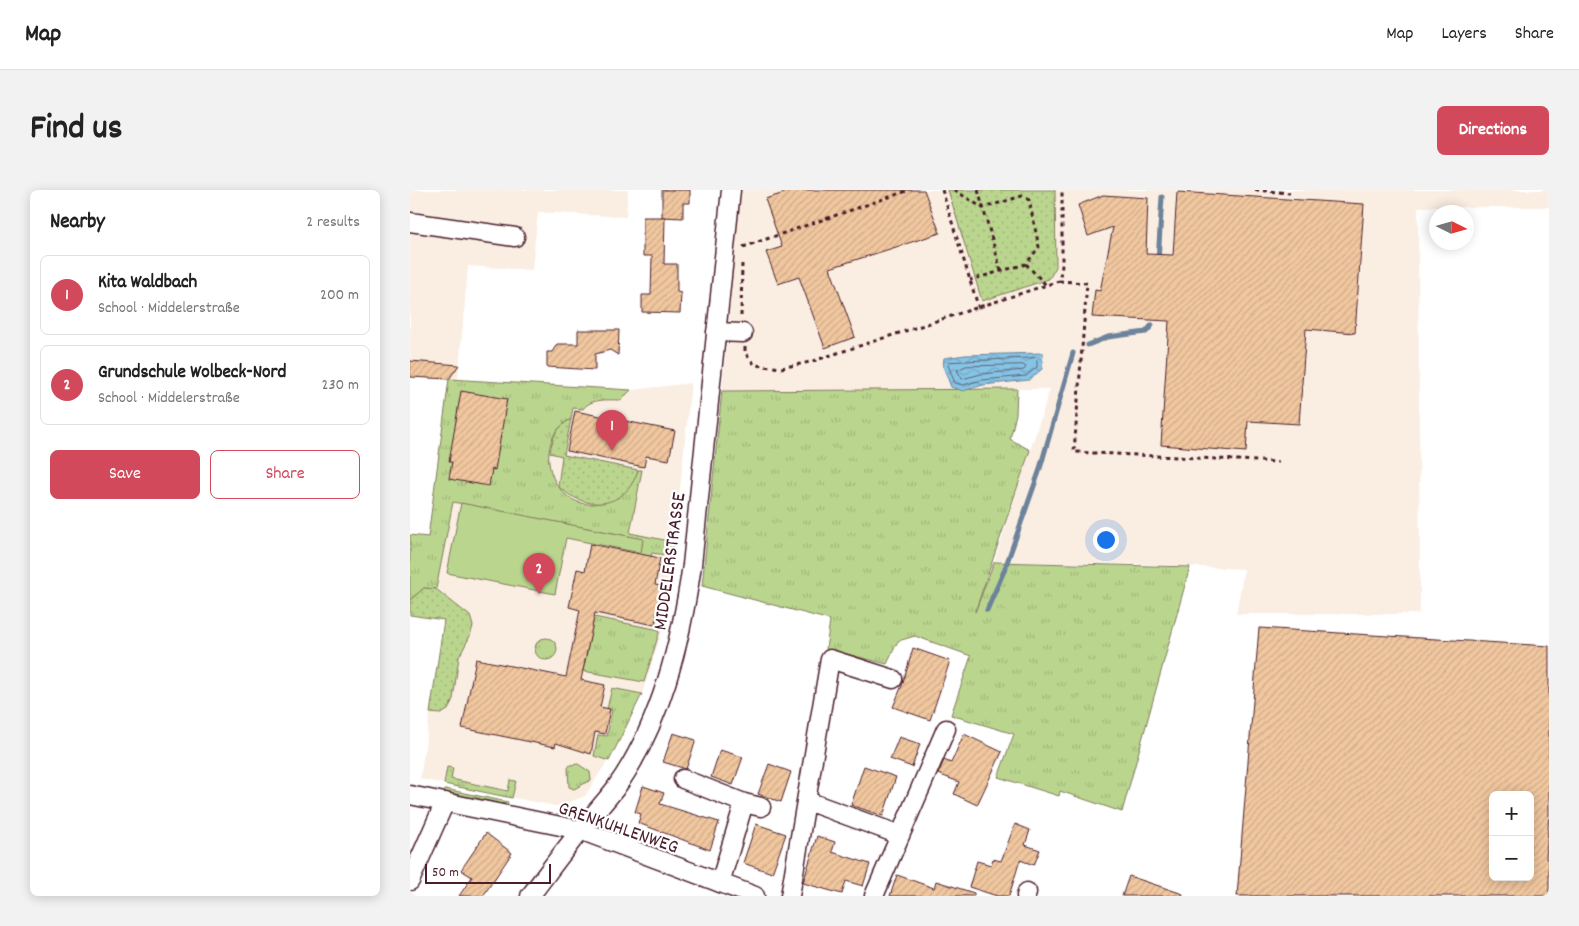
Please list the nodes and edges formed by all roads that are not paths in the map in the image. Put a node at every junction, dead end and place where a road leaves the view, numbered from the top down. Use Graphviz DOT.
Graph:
graph roads {
  1 [pos="731,190"];
  2 [pos="410,222"];
  3 [pos="515,237"];
  4 [pos="716,332"];
  5 [pos="743,333"];
  6 [pos="893,679"];
  7 [pos="946,730"];
  8 [pos="683,779"];
  9 [pos="410,795"];
  10 [pos="807,801"];
  11 [pos="445,802"];
  12 [pos="580,830"];
  13 [pos="900,835"];
  14 [pos="410,881"];
  15 [pos="720,883"];
  16 [pos="530,896"];
  17 [pos="755,896"];
  18 [pos="790,896"];
  19 [pos="874,896"];
  1 -- 4 [label="street, MIDDELERSTRASSE"];
  2 -- 3 [label="street"];
  4 -- 5 [label="street"];
  4 -- 12 [label="street, MIDDELERSTRASSE"];
  6 -- 10 [label="street"];
  7 -- 13 [label="street"];
  8 -- 15 [label="street"];
  9 -- 11 [label="street, GRENKUHLENWEG"];
  10 -- 13 [label="street"];
  10 -- 18 [label="street"];
  11 -- 12 [label="street, GRENKUHLENWEG"];
  11 -- 14 [label="street"];
  12 -- 15 [label="street, GRENKUHLENWEG"];
  12 -- 16 [label="street, MIDDELERSTRASSE"];
  13 -- 19 [label="street"];
  15 -- 17 [label="street, GRENKUHLENWEG"];
}
